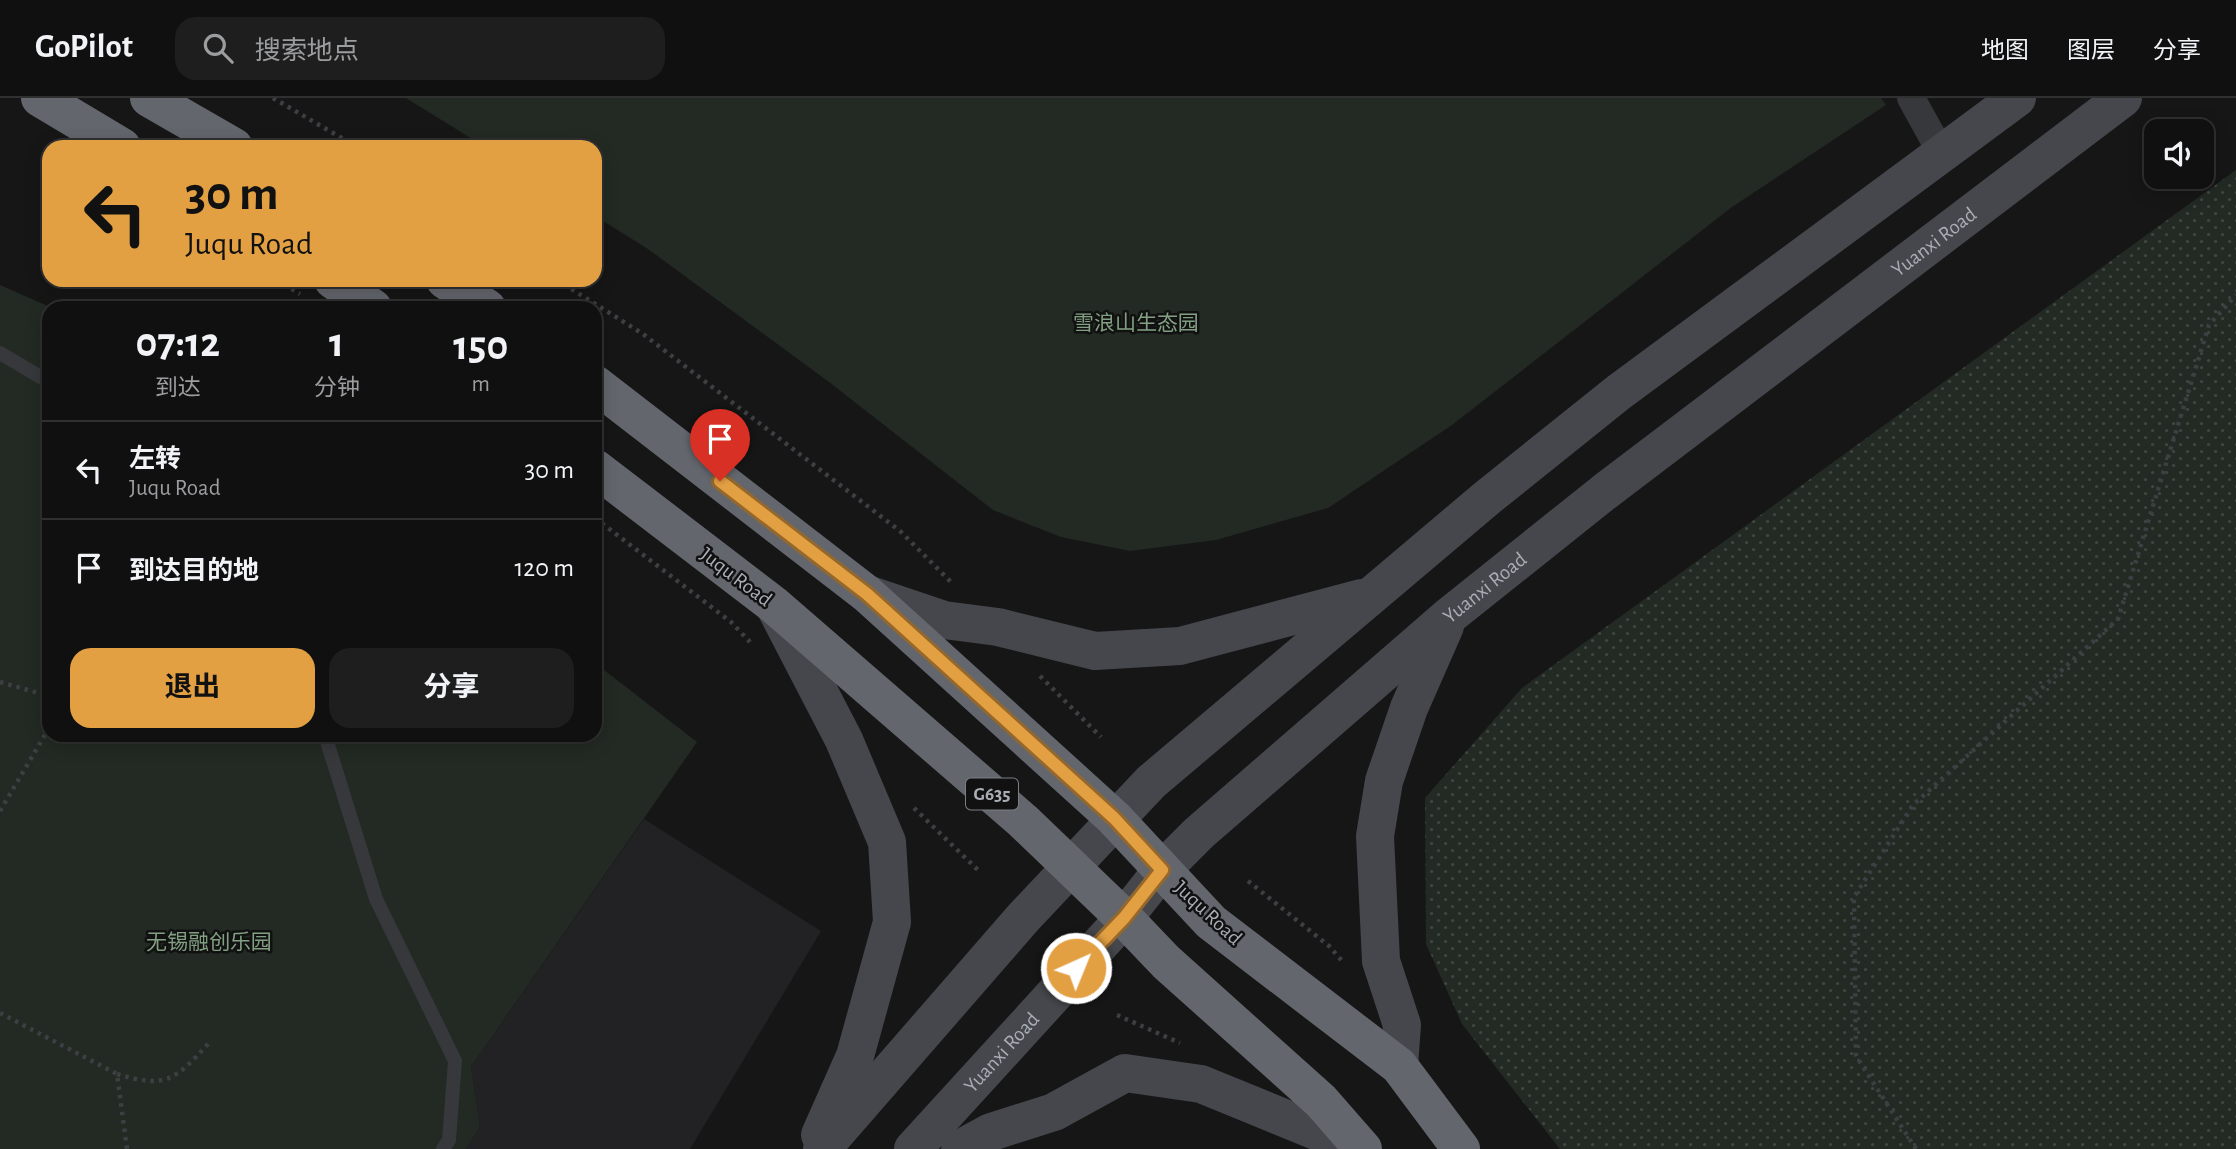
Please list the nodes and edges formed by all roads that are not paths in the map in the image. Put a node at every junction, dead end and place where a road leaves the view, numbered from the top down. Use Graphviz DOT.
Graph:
graph roads {
  1 [pos="40,98"];
  2 [pos="149,98"];
  3 [pos="1911,98"];
  4 [pos="2017,98"];
  5 [pos="2123,98"];
  6 [pos="110,140"];
  7 [pos="222,140"];
  8 [pos="1942,154"];
  9 [pos="342,287"];
  10 [pos="456,287"];
  11 [pos="363,301"];
  12 [pos="476,301"];
  13 [pos="0,353"];
  14 [pos="42,378"];
  15 [pos="602,389"];
  16 [pos="602,473"];
  17 [pos="867,594"];
  18 [pos="1370,596"];
  19 [pos="774,605"];
  20 [pos="1449,616"];
  21 [pos="327,742"];
  22 [pos="1114,818"];
  23 [pos="1069,867"];
  24 [pos="1162,870"];
  25 [pos="1124,918"];
  26 [pos="1399,1066"];
  27 [pos="443,1149"];
  28 [pos="813,1149"];
  29 [pos="822,1149"];
  30 [pos="913,1149"];
  31 [pos="960,1149"];
  32 [pos="1345,1149"];
  33 [pos="1363,1149"];
  34 [pos="1461,1149"];
  1 -- 6 [label="highway"];
  2 -- 7 [label="highway"];
  3 -- 8 [label="street"];
  4 -- 8 [label="main road"];
  5 -- 20 [label="main road, Yuanxi Road"];
  8 -- 18 [label="main road"];
  9 -- 11 [label="highway"];
  10 -- 12 [label="highway"];
  13 -- 14 [label="lane"];
  15 -- 17 [label="highway, Juqu Road"];
  16 -- 19 [label="highway, Juqu Road / G635"];
  17 -- 18 [label="main road"];
  17 -- 22 [label="highway, Juqu Road"];
  18 -- 22 [label="main road"];
  19 -- 23 [label="highway, Juqu Road / G635"];
  19 -- 28 [label="main road"];
  20 -- 24 [label="main road, Yuanxi Road"];
  20 -- 26 [label="main road"];
  21 -- 27 [label="lane"];
  22 -- 23 [label="main road"];
  22 -- 24 [label="highway, Juqu Road"];
  23 -- 25 [label="highway, Juqu Road / G635"];
  23 -- 29 [label="main road"];
  24 -- 25 [label="main road, Yuanxi Road"];
  24 -- 26 [label="highway, Juqu Road"];
  25 -- 30 [label="main road, Yuanxi Road"];
  25 -- 33 [label="highway, Juqu Road / G635"];
  26 -- 34 [label="highway, Juqu Road"];
  31 -- 32 [label="main road"];
}
